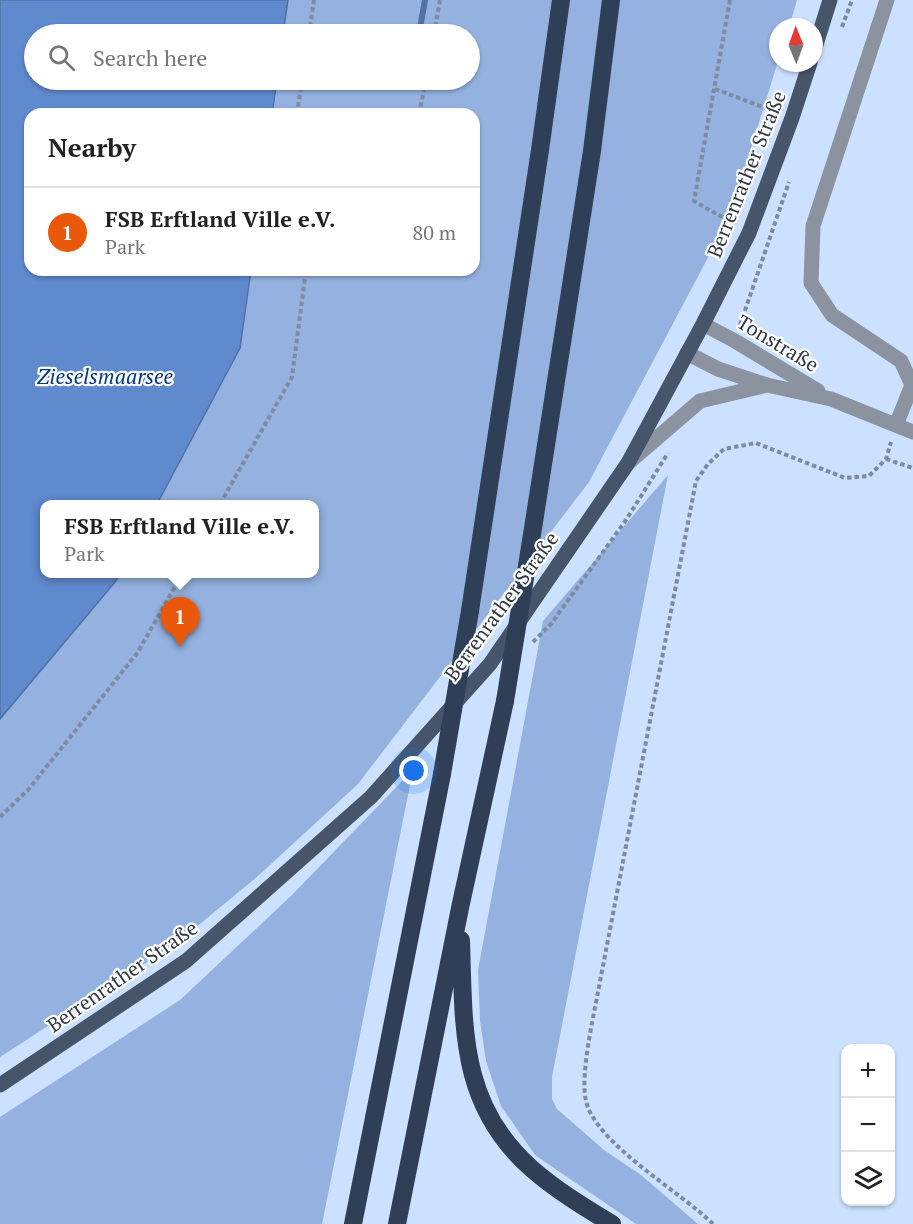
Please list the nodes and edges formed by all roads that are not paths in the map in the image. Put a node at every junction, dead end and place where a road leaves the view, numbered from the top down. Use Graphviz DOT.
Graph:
graph roads {
  1 [pos="561,0"];
  2 [pos="611,0"];
  3 [pos="830,0"];
  4 [pos="887,0"];
  5 [pos="823,22"];
  6 [pos="807,72"];
  7 [pos="703,324"];
  8 [pos="687,353"];
  9 [pos="767,385"];
  10 [pos="831,399"];
  11 [pos="896,425"];
  12 [pos="913,432"];
  13 [pos="628,463"];
  14 [pos="460,908"];
  15 [pos="0,1085"];
  16 [pos="353,1224"];
  17 [pos="397,1224"];
  18 [pos="612,1224"];
  1 -- 16 [label="highway, bridge"];
  2 -- 14 [label="highway, bridge"];
  3 -- 5 [label="main road"];
  4 -- 11 [label="street"];
  6 -- 7 [label="main road, Berrenrather Straße"];
  7 -- 8 [label="main road, Berrenrather Straße"];
  7 -- 10 [label="street, Tonstraße"];
  8 -- 9 [label="street, Tonstraße"];
  8 -- 13 [label="main road, Berrenrather Straße"];
  9 -- 10 [label="street, Tonstraße"];
  9 -- 13 [label="street, Tonstraße"];
  10 -- 11 [label="street, Tonstraße"];
  11 -- 12 [label="street, Tonstraße"];
  13 -- 15 [label="main road, Berrenrather Straße"];
  14 -- 17 [label="highway"];
  14 -- 18 [label="highway"];
}
